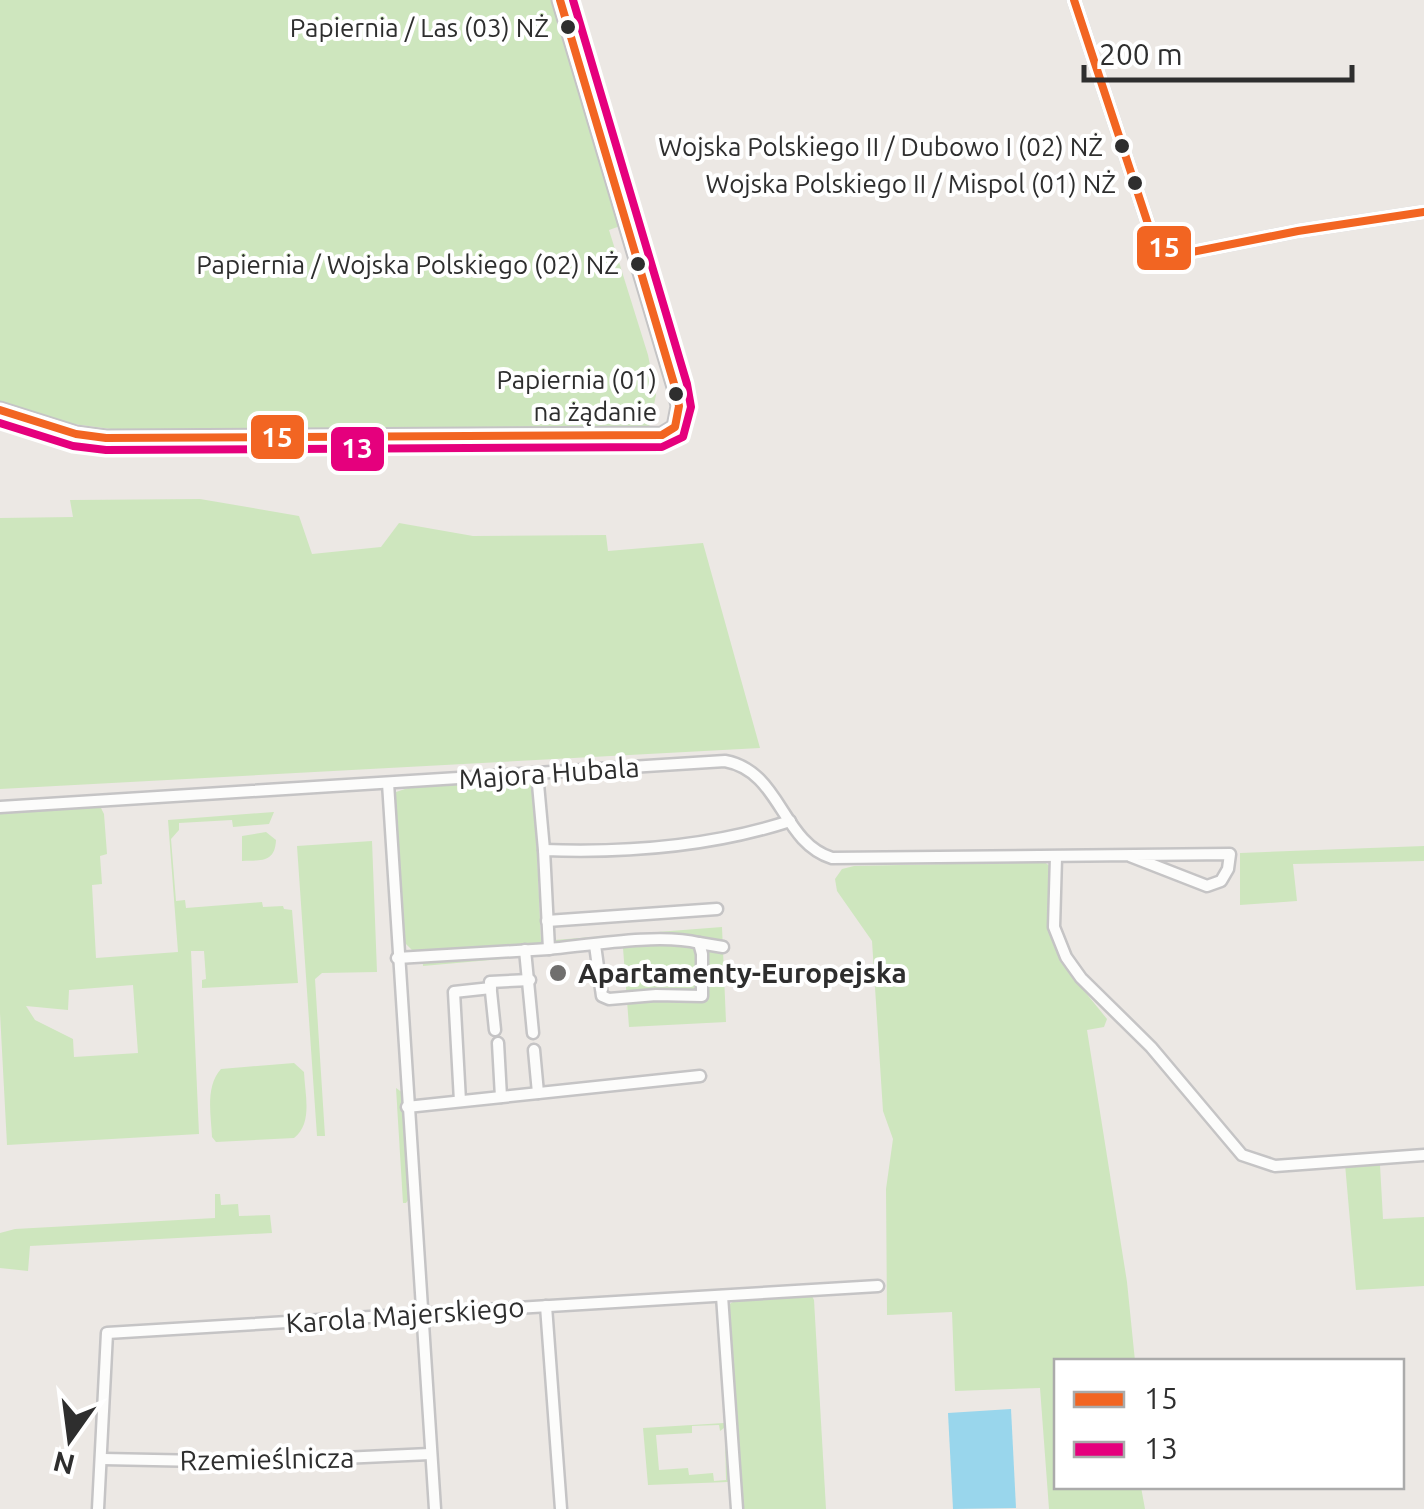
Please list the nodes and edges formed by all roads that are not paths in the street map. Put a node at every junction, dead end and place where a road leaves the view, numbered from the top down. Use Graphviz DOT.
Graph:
graph roads {
  1 [pos="560,0"];
  2 [pos="1074,0"];
  3 [pos="1424,212"];
  4 [pos="0,410"];
  5 [pos="537,774"];
  6 [pos="388,784"];
  7 [pos="0,807"];
  8 [pos="790,822"];
  9 [pos="544,850"];
  10 [pos="1056,856"];
  11 [pos="1130,856"];
  12 [pos="717,909"];
  13 [pos="547,921"];
  14 [pos="699,944"];
  15 [pos="594,945"];
  16 [pos="723,947"];
  17 [pos="548,949"];
  18 [pos="526,950"];
  19 [pos="397,958"];
  20 [pos="530,980"];
  21 [pos="491,988"];
  22 [pos="494,1030"];
  23 [pos="533,1034"];
  24 [pos="498,1043"];
  25 [pos="534,1050"];
  26 [pos="700,1076"];
  27 [pos="538,1093"];
  28 [pos="502,1097"];
  29 [pos="460,1101"];
  30 [pos="407,1107"];
  31 [pos="1424,1155"];
  32 [pos="878,1286"];
  33 [pos="722,1296"];
  34 [pos="546,1306"];
  35 [pos="422,1313"];
  36 [pos="430,1454"];
  37 [pos="103,1459"];
  38 [pos="98,1509"];
  39 [pos="434,1509"];
  40 [pos="561,1509"];
  41 [pos="737,1509"];
  1 -- 4 [label="street"];
  2 -- 3 [label="street"];
  5 -- 6 [label="street, Majora Hubala"];
  5 -- 8 [label="street, Majora Hubala"];
  5 -- 9 [label="street"];
  6 -- 7 [label="street, Majora Hubala"];
  6 -- 19 [label="street"];
  8 -- 9 [label="street"];
  8 -- 10 [label="street, Majora Hubala"];
  9 -- 13 [label="street"];
  10 -- 11 [label="street, Majora Hubala"];
  10 -- 31 [label="street"];
  11 -- 11 [label="street, Majora Hubala"];
  12 -- 13 [label="street"];
  13 -- 17 [label="street"];
  14 -- 15 [label="street"];
  14 -- 15 [label="street"];
  14 -- 16 [label="street"];
  15 -- 17 [label="street"];
  17 -- 18 [label="street"];
  18 -- 19 [label="street"];
  18 -- 20 [label="street"];
  19 -- 30 [label="street"];
  20 -- 21 [label="street"];
  20 -- 23 [label="street"];
  21 -- 22 [label="street"];
  21 -- 29 [label="street"];
  24 -- 28 [label="street"];
  25 -- 27 [label="street"];
  26 -- 27 [label="street"];
  27 -- 28 [label="street"];
  28 -- 29 [label="street"];
  29 -- 30 [label="street"];
  30 -- 35 [label="street"];
  32 -- 33 [label="street, Karola Majerskiego"];
  33 -- 34 [label="street, Karola Majerskiego"];
  33 -- 41 [label="street"];
  34 -- 35 [label="street, Karola Majerskiego"];
  34 -- 40 [label="street"];
  35 -- 36 [label="street"];
  35 -- 37 [label="street, Karola Majerskiego"];
  36 -- 37 [label="street, Rzemieślnicza"];
  36 -- 39 [label="street"];
  37 -- 38 [label="street, Karola Majerskiego"];
}
